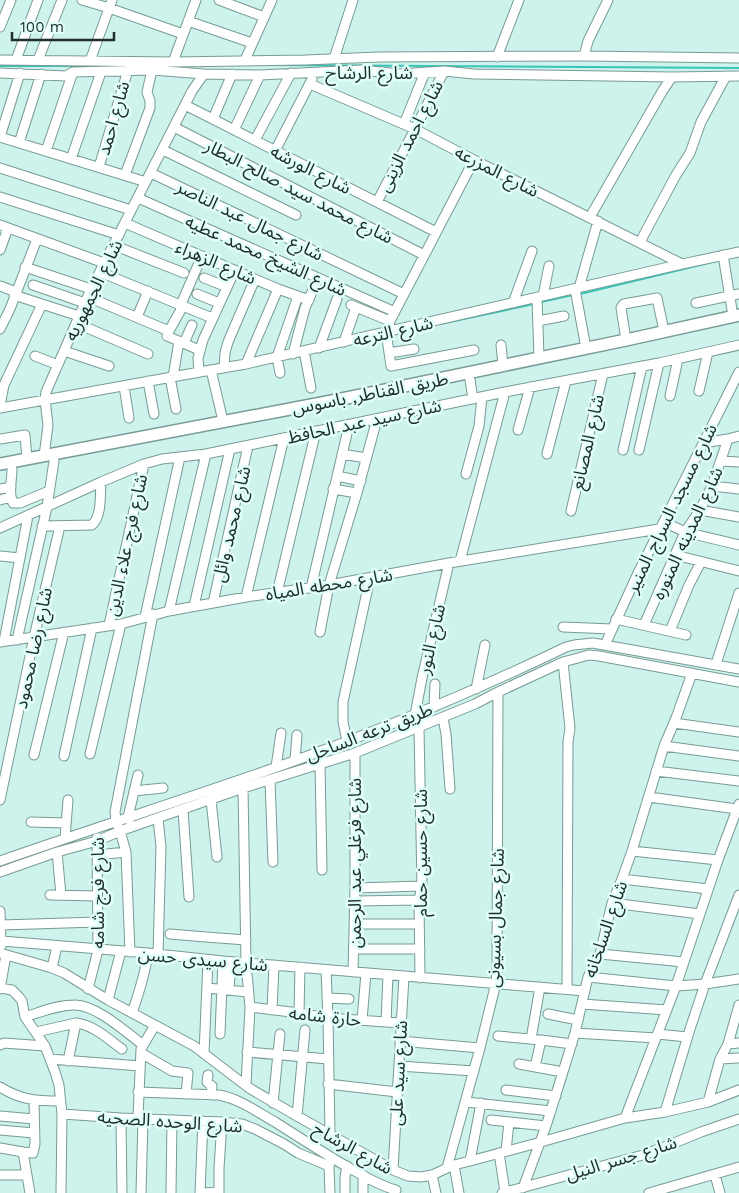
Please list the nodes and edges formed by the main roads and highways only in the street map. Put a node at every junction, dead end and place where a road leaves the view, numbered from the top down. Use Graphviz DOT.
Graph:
graph roads {
  1 [pos="737,318"];
  2 [pos="49,458"];
  3 [pos="0,464"];
  4 [pos="0,472"];
  1 -- 2 [label="main road, طريق القناطر, باسوس"];
  1 -- 2 [label="main road, طريق القناطر, باسوس"];
  2 -- 3 [label="main road, طريق القناطر, باسوس"];
  2 -- 4 [label="main road, طريق القناطر, باسوس"];
}
